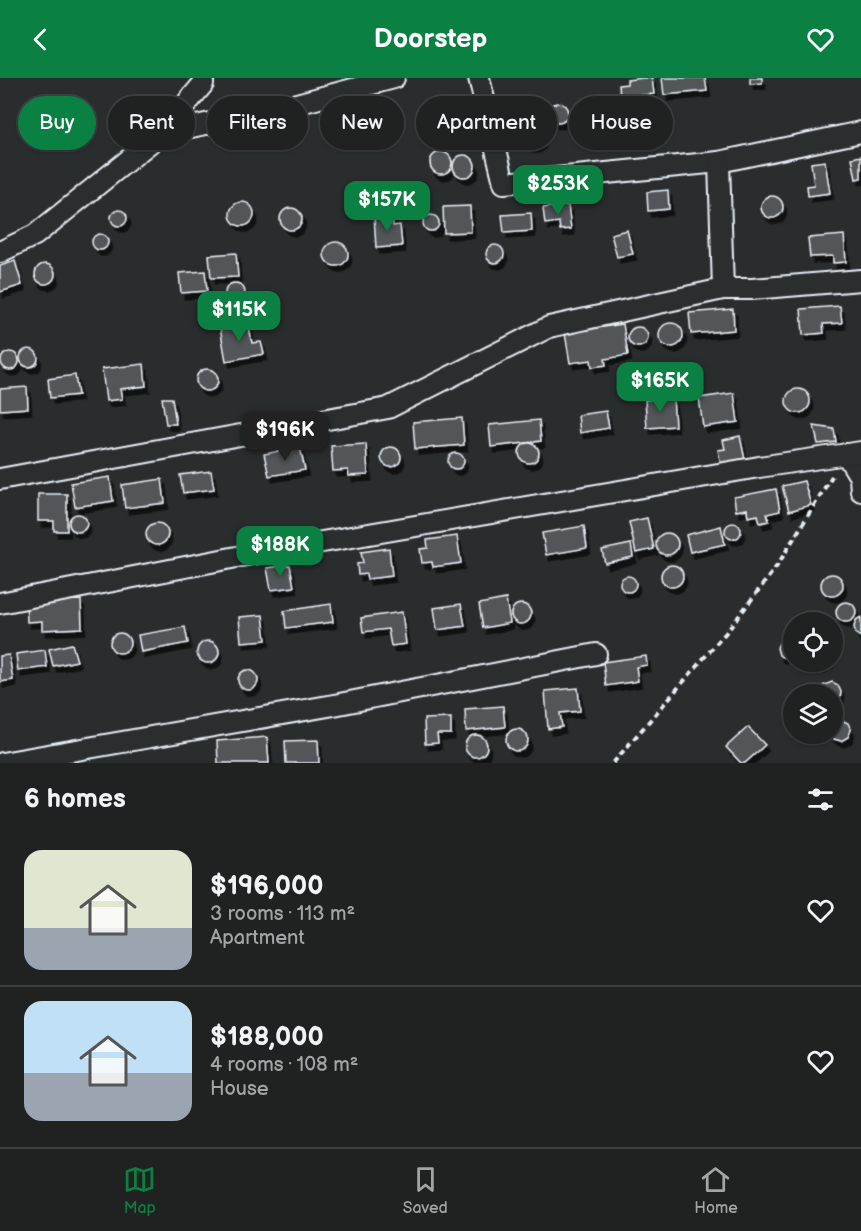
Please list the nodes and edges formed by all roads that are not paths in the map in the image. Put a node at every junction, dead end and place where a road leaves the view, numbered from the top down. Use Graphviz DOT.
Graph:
graph roads {
  1 [pos="203,78"];
  2 [pos="394,78"];
  3 [pos="478,78"];
  4 [pos="192,96"];
  5 [pos="195,126"];
  6 [pos="861,132"];
  7 [pos="141,150"];
  8 [pos="718,162"];
  9 [pos="0,252"];
  10 [pos="861,280"];
  11 [pos="723,289"];
  12 [pos="854,453"];
  13 [pos="0,479"];
  14 [pos="861,491"];
  15 [pos="0,603"];
  16 [pos="596,654"];
  17 [pos="2,763"];
  1 -- 4 [label="street"];
  2 -- 5 [label="street"];
  3 -- 8 [label="street"];
  6 -- 8 [label="street"];
  7 -- 9 [label="street"];
  8 -- 11 [label="street"];
  10 -- 11 [label="street"];
  11 -- 13 [label="street"];
  12 -- 14 [label="street"];
  12 -- 15 [label="street"];
  16 -- 17 [label="street"];
}
